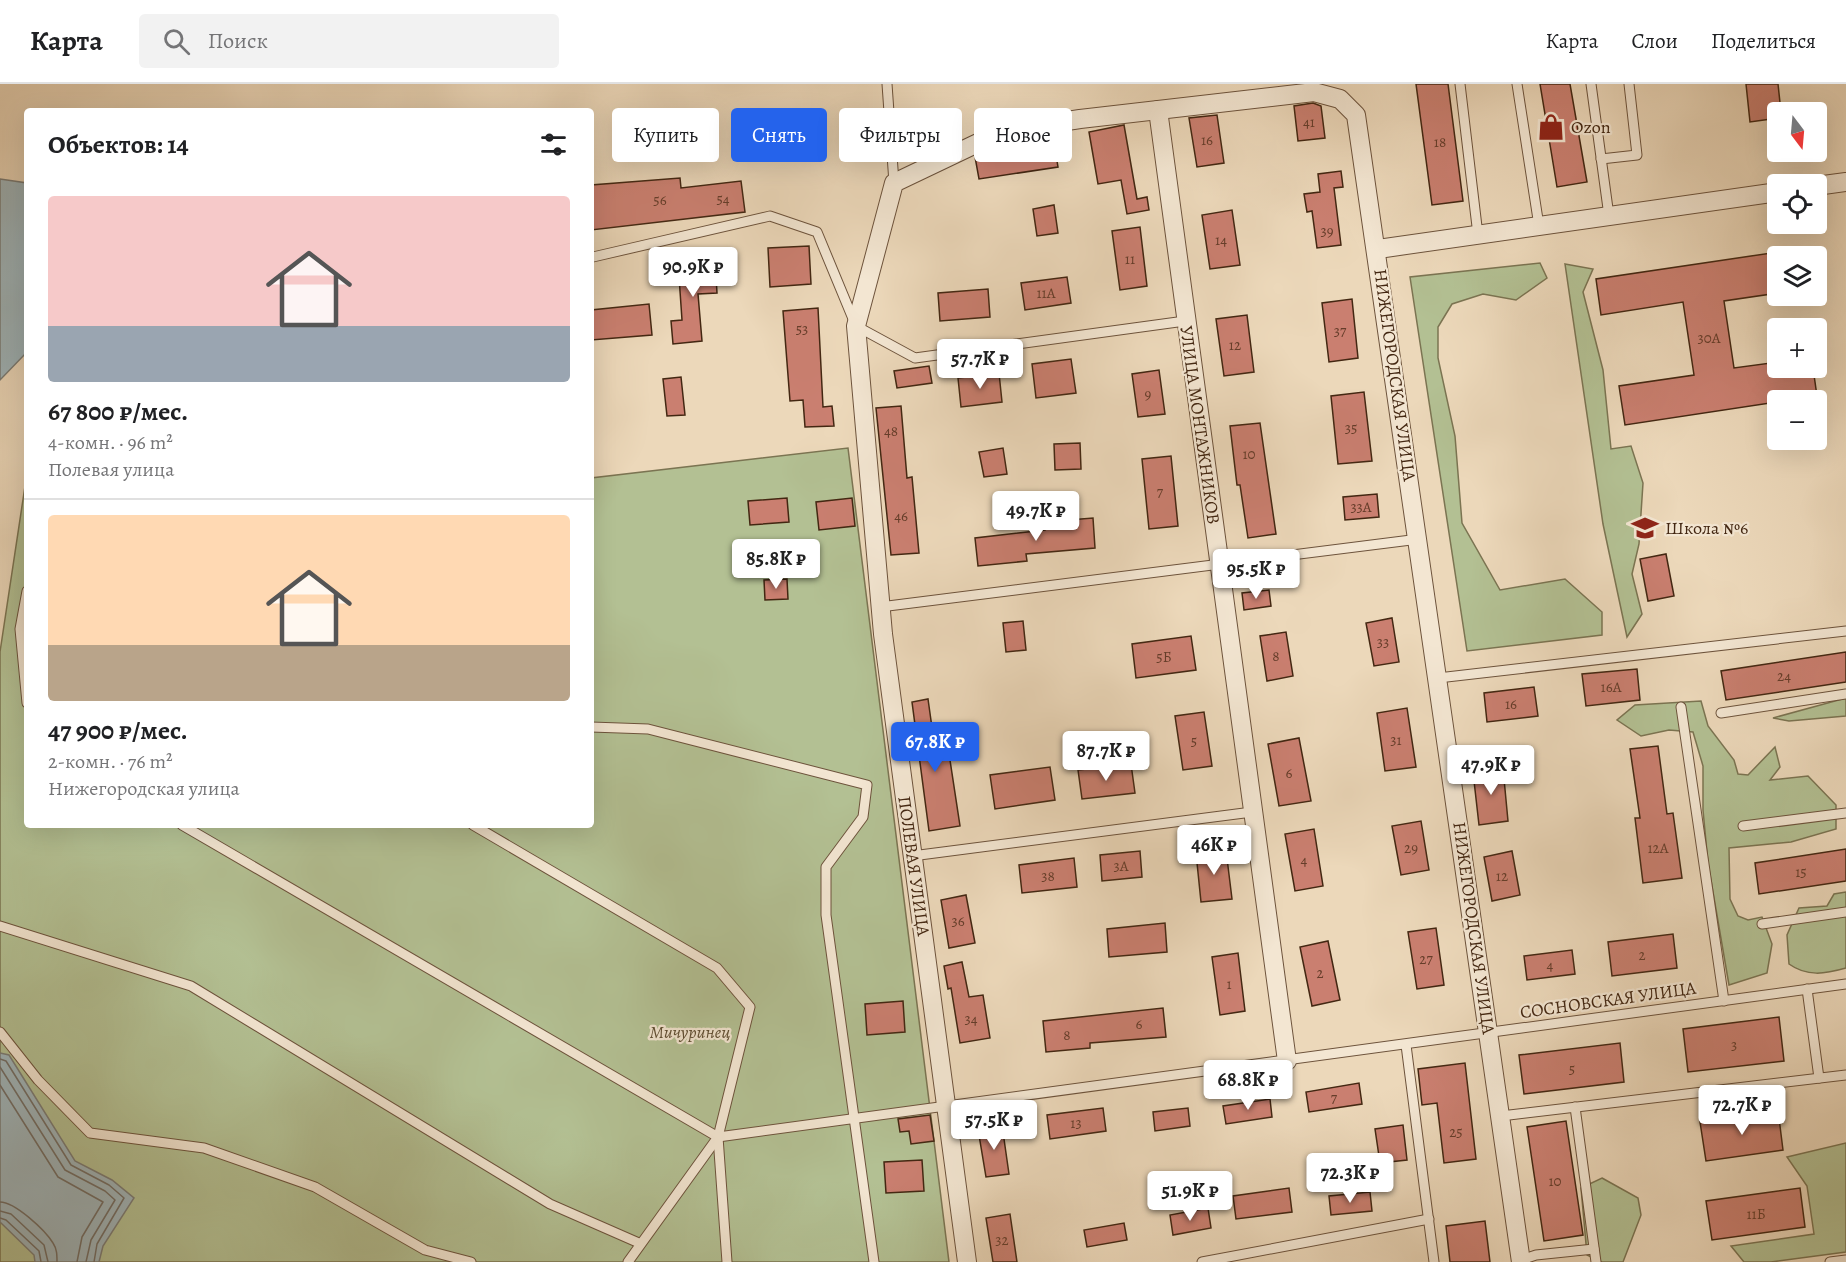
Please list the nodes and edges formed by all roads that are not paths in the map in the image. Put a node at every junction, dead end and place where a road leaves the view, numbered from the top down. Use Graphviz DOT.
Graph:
graph roads {
  1 [pos="888,84"];
  2 [pos="1460,84"];
  3 [pos="1517,84"];
  4 [pos="1591,84"];
  5 [pos="1629,84"];
  6 [pos="1158,110"];
  7 [pos="1601,159"];
  8 [pos="1846,182"];
  9 [pos="894,183"];
  10 [pos="1827,185"];
  11 [pos="1767,194"];
  12 [pos="1609,216"];
  13 [pos="1539,226"];
  14 [pos="1478,234"];
  15 [pos="1378,249"];
  16 [pos="594,257"];
  17 [pos="1185,321"];
  18 [pos="856,327"];
  19 [pos="1419,539"];
  20 [pos="1220,566"];
  21 [pos="880,607"];
  22 [pos="24,610"];
  23 [pos="1846,631"];
  24 [pos="24,666"];
  25 [pos="1438,678"];
  26 [pos="1846,694"];
  27 [pos="1681,707"];
  28 [pos="1722,713"];
  29 [pos="594,727"];
  30 [pos="1252,812"];
  31 [pos="1846,813"];
  32 [pos="1743,826"];
  33 [pos="187,828"];
  34 [pos="478,828"];
  35 [pos="912,856"];
  36 [pos="1846,912"];
  37 [pos="1762,924"];
  38 [pos="0,926"];
  39 [pos="1846,984"];
  40 [pos="1807,989"];
  41 [pos="1724,1001"];
  42 [pos="0,1032"];
  43 [pos="1489,1034"];
  44 [pos="1406,1045"];
  45 [pos="1287,1061"];
  46 [pos="1846,1075"];
  47 [pos="1819,1078"];
  48 [pos="946,1106"];
  49 [pos="1575,1107"];
  50 [pos="1501,1116"];
  51 [pos="855,1117"];
  52 [pos="718,1137"];
  53 [pos="1429,1219"];
  54 [pos="639,1243"];
  55 [pos="1594,1249"];
  56 [pos="1846,1260"];
  57 [pos="1521,1261"];
  58 [pos="471,1262"];
  59 [pos="628,1262"];
  60 [pos="727,1262"];
  61 [pos="874,1262"];
  62 [pos="967,1262"];
  63 [pos="1202,1262"];
  64 [pos="1434,1262"];
  65 [pos="1596,1262"];
  66 [pos="1830,1262"];
  1 -- 9 [label="lane"];
  2 -- 14 [label="lane"];
  3 -- 13 [label="lane"];
  4 -- 7 [label="lane"];
  5 -- 7 [label="lane"];
  6 -- 9 [label="street, НИЖЕГОРОДСКАЯ УЛИЦА"];
  6 -- 15 [label="street, НИЖЕГОРОДСКАЯ УЛИЦА"];
  6 -- 17 [label="street, УЛИЦА МОНТАЖНИКОВ"];
  7 -- 12 [label="lane"];
  8 -- 10 [label="street"];
  9 -- 18 [label="street"];
  11 -- 12 [label="street"];
  12 -- 13 [label="street"];
  13 -- 14 [label="street"];
  14 -- 15 [label="street"];
  15 -- 19 [label="street, НИЖЕГОРОДСКАЯ УЛИЦА"];
  16 -- 18 [label="lane"];
  17 -- 18 [label="lane"];
  17 -- 20 [label="street, УЛИЦА МОНТАЖНИКОВ"];
  18 -- 21 [label="street, ПОЛЕВАЯ УЛИЦА"];
  19 -- 20 [label="lane"];
  19 -- 25 [label="street, НИЖЕГОРОДСКАЯ УЛИЦА"];
  20 -- 21 [label="lane"];
  20 -- 30 [label="street, УЛИЦА МОНТАЖНИКОВ"];
  21 -- 35 [label="street, ПОЛЕВАЯ УЛИЦА"];
  22 -- 24 [label="lane"];
  23 -- 25 [label="lane"];
  25 -- 43 [label="street, НИЖЕГОРОДСКАЯ УЛИЦА"];
  26 -- 28 [label="lane"];
  27 -- 41 [label="lane"];
  29 -- 51 [label="lane"];
  30 -- 35 [label="lane"];
  30 -- 45 [label="street, УЛИЦА МОНТАЖНИКОВ"];
  31 -- 32 [label="lane"];
  33 -- 52 [label="lane"];
  34 -- 52 [label="lane"];
  35 -- 48 [label="street, ПОЛЕВАЯ УЛИЦА"];
  36 -- 37 [label="lane"];
  38 -- 54 [label="lane"];
  39 -- 40 [label="lane, СОСНОВСКАЯ УЛИЦА"];
  40 -- 41 [label="lane, СОСНОВСКАЯ УЛИЦА"];
  40 -- 47 [label="lane"];
  41 -- 43 [label="lane, СОСНОВСКАЯ УЛИЦА"];
  42 -- 58 [label="lane"];
  43 -- 44 [label="lane, СОСНОВСКАЯ УЛИЦА"];
  43 -- 50 [label="street, НИЖЕГОРОДСКАЯ УЛИЦА"];
  44 -- 45 [label="lane, СОСНОВСКАЯ УЛИЦА"];
  44 -- 53 [label="lane"];
  45 -- 48 [label="lane, СОСНОВСКАЯ УЛИЦА"];
  46 -- 47 [label="lane"];
  47 -- 49 [label="lane"];
  48 -- 51 [label="lane, СОСНОВСКАЯ УЛИЦА"];
  48 -- 62 [label="street, ПОЛЕВАЯ УЛИЦА"];
  49 -- 50 [label="lane"];
  49 -- 55 [label="lane"];
  50 -- 57 [label="street, НИЖЕГОРОДСКАЯ УЛИЦА"];
  51 -- 52 [label="lane, СОСНОВСКАЯ УЛИЦА"];
  51 -- 61 [label="lane"];
  52 -- 54 [label="lane"];
  52 -- 60 [label="lane"];
  53 -- 63 [label="lane"];
  53 -- 64 [label="lane"];
  54 -- 59 [label="lane"];
  55 -- 57 [label="lane"];
  55 -- 65 [label="lane"];
  56 -- 66 [label="lane"];
}
